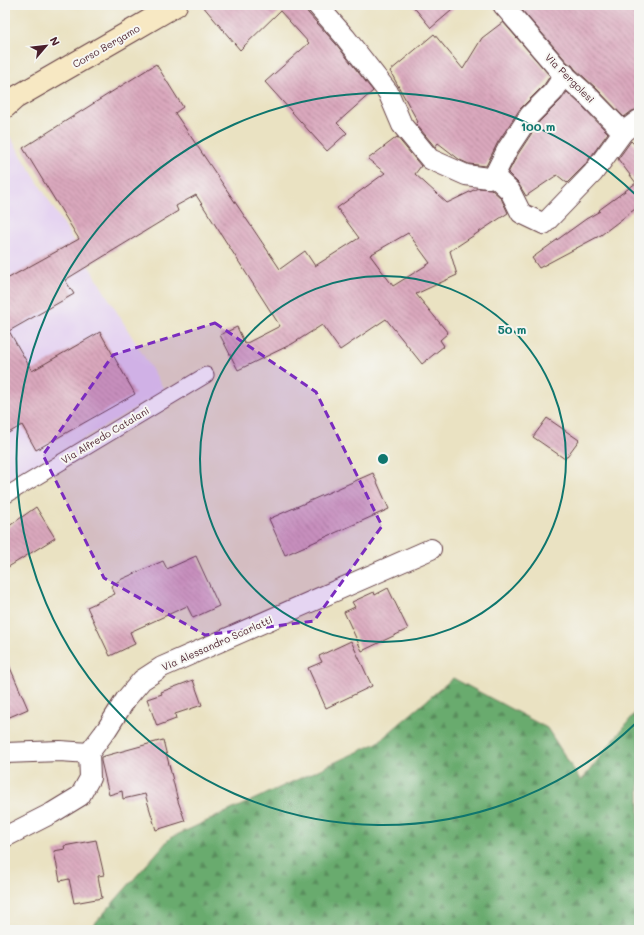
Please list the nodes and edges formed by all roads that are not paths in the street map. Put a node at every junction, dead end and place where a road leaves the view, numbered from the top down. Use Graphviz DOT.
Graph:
graph roads {
  1 [pos="176,5"];
  2 [pos="317,5"];
  3 [pos="503,5"];
  4 [pos="564,74"];
  5 [pos="8,101"];
  6 [pos="631,126"];
  7 [pos="494,176"];
  8 [pos="206,375"];
  9 [pos="5,496"];
  10 [pos="431,549"];
  11 [pos="5,753"];
  12 [pos="89,753"];
  13 [pos="5,837"];
  1 -- 5 [label="main road, Corso Bergamo"];
  2 -- 7 [label="street"];
  3 -- 4 [label="street, Via Pergolesi"];
  4 -- 6 [label="street, Via Pergolesi"];
  4 -- 7 [label="street"];
  6 -- 7 [label="street"];
  8 -- 9 [label="street, Via Alfredo Catalani"];
  10 -- 12 [label="street, Via Alessandro Scarlatti"];
  11 -- 12 [label="street"];
  12 -- 13 [label="street"];
}
